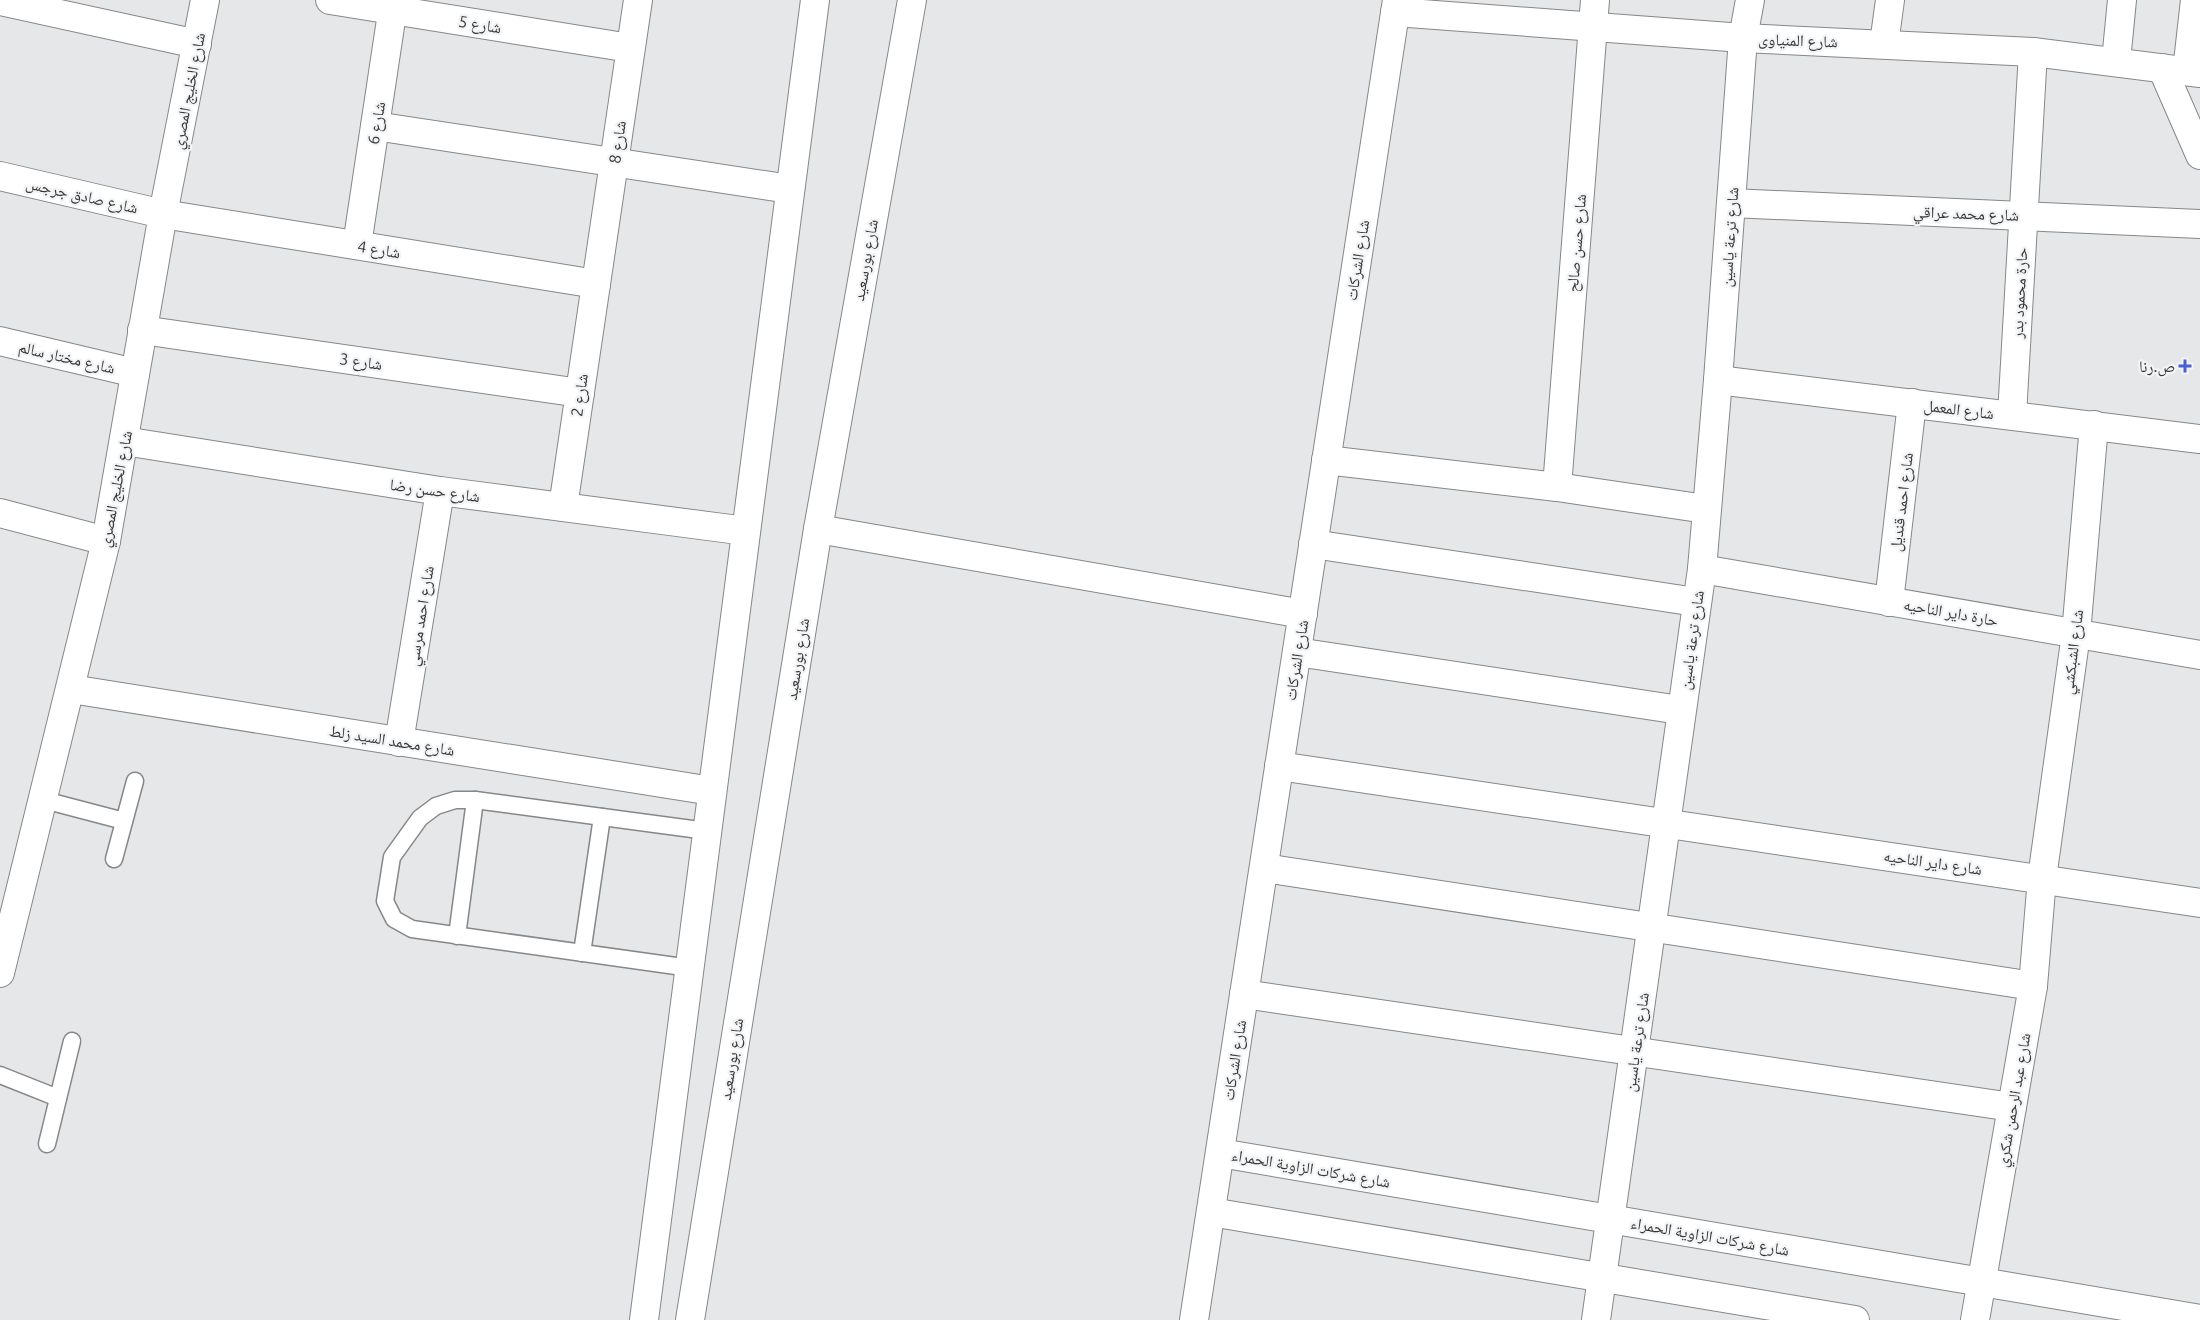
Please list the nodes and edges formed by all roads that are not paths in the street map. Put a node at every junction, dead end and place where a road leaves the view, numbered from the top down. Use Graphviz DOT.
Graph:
graph roads {
  1 [pos="205,0"];
  2 [pos="330,0"];
  3 [pos="638,0"];
  4 [pos="815,0"];
  5 [pos="912,0"];
  6 [pos="1595,0"];
  7 [pos="1750,0"];
  8 [pos="1890,0"];
  9 [pos="2122,0"];
  10 [pos="2195,0"];
  11 [pos="0,1"];
  12 [pos="393,5"];
  13 [pos="1396,6"];
  14 [pos="1593,27"];
  15 [pos="1743,38"];
  16 [pos="197,44"];
  17 [pos="1884,44"];
  18 [pos="630,48"];
  19 [pos="2034,52"];
  20 [pos="2116,61"];
  21 [pos="2183,71"];
  22 [pos="375,126"];
  23 [pos="2200,156"];
  24 [pos="614,162"];
  25 [pos="0,176"];
  26 [pos="790,189"];
  27 [pos="1732,203"];
  28 [pos="163,214"];
  29 [pos="2024,216"];
  30 [pos="2200,224"];
  31 [pos="357,245"];
  32 [pos="596,284"];
  33 [pos="142,330"];
  34 [pos="0,342"];
  35 [pos="135,373"];
  36 [pos="1718,380"];
  37 [pos="580,393"];
  38 [pos="1912,403"];
  39 [pos="2012,415"];
  40 [pos="2094,425"];
  41 [pos="2200,439"];
  42 [pos="124,441"];
  43 [pos="1326,460"];
  44 [pos="1557,487"];
  45 [pos="440,491"];
  46 [pos="563,507"];
  47 [pos="1706,509"];
  48 [pos="0,513"];
  49 [pos="818,529"];
  50 [pos="746,532"];
  51 [pos="106,541"];
  52 [pos="1313,544"];
  53 [pos="1702,569"];
  54 [pos="1696,602"];
  55 [pos="1889,602"];
  56 [pos="1303,614"];
  57 [pos="2076,634"];
  58 [pos="1297,652"];
  59 [pos="2200,655"];
  60 [pos="71,689"];
  61 [pos="1680,710"];
  62 [pos="399,742"];
  63 [pos="1279,766"];
  64 [pos="135,781"];
  65 [pos="712,791"];
  66 [pos="44,800"];
  67 [pos="475,800"];
  68 [pos="602,817"];
  69 [pos="124,821"];
  70 [pos="1666,823"];
  71 [pos="707,831"];
  72 [pos="114,859"];
  73 [pos="1264,868"];
  74 [pos="2042,878"];
  75 [pos="2200,903"];
  76 [pos="1652,927"];
  77 [pos="457,936"];
  78 [pos="4,940"];
  79 [pos="582,953"];
  80 [pos="690,968"];
  81 [pos="0,973"];
  82 [pos="2033,986"];
  83 [pos="1244,994"];
  84 [pos="72,1041"];
  85 [pos="1635,1051"];
  86 [pos="0,1075"];
  87 [pos="58,1098"];
  88 [pos="2012,1107"];
  89 [pos="47,1144"];
  90 [pos="1220,1153"];
  91 [pos="1211,1212"];
  92 [pos="1611,1219"];
  93 [pos="1603,1278"];
  94 [pos="1981,1282"];
  95 [pos="2200,1319"];
  96 [pos="644,1320"];
  97 [pos="690,1320"];
  98 [pos="1194,1320"];
  99 [pos="1596,1320"];
  100 [pos="1855,1320"];
  101 [pos="1975,1320"];
  1 -- 16 [label="street, شارع الخليج المصري"];
  2 -- 12 [label="street, شارع 5"];
  3 -- 18 [label="street, شارع 8"];
  4 -- 26 [label="street"];
  5 -- 49 [label="street, شارع بورسعيد"];
  6 -- 14 [label="street, شارع حسن صالح"];
  7 -- 15 [label="street, شارع ترعة ياسين"];
  8 -- 17 [label="street"];
  9 -- 20 [label="street"];
  10 -- 21 [label="street"];
  11 -- 16 [label="street"];
  12 -- 18 [label="street, شارع 5"];
  12 -- 22 [label="street, شارع 6"];
  13 -- 14 [label="street, شارع المنياوى"];
  13 -- 43 [label="street, شارع الشركات"];
  14 -- 15 [label="street, شارع المنياوى"];
  14 -- 44 [label="street, شارع حسن صالح"];
  15 -- 17 [label="street, شارع المنياوى"];
  15 -- 27 [label="street, شارع ترعة ياسين"];
  16 -- 28 [label="street, شارع الخليج المصري"];
  17 -- 19 [label="street, شارع المنياوى"];
  18 -- 24 [label="street, شارع 8"];
  19 -- 20 [label="street, شارع المنياوى"];
  19 -- 29 [label="street, حارة محمود بدر"];
  20 -- 21 [label="street, شارع المنياوى"];
  21 -- 23 [label="street"];
  22 -- 24 [label="street"];
  22 -- 31 [label="street, شارع 6"];
  24 -- 26 [label="street"];
  24 -- 32 [label="street, شارع 8"];
  25 -- 28 [label="street, شارع صادق جرجس"];
  26 -- 50 [label="street"];
  27 -- 29 [label="street, شارع محمد عراقي"];
  27 -- 36 [label="street, شارع ترعة ياسين"];
  28 -- 31 [label="street, شارع 4"];
  28 -- 33 [label="street, شارع الخليج المصري"];
  29 -- 30 [label="street, شارع محمد عراقي"];
  29 -- 39 [label="street, حارة محمود بدر"];
  31 -- 32 [label="street, شارع 4"];
  32 -- 37 [label="street, شارع 2"];
  33 -- 35 [label="street, شارع الخليج المصري"];
  33 -- 37 [label="street, شارع 3"];
  34 -- 35 [label="street, شارع مختار سالم"];
  35 -- 42 [label="street, شارع الخليج المصري"];
  36 -- 38 [label="street, شارع المعمل"];
  36 -- 47 [label="street, شارع ترعة ياسين"];
  37 -- 46 [label="street, شارع 2"];
  38 -- 39 [label="street, شارع المعمل"];
  38 -- 55 [label="street, شارع احمد قنديل"];
  39 -- 40 [label="street, شارع المعمل"];
  40 -- 41 [label="street, شارع المعمل"];
  40 -- 57 [label="street, شارع الشبكشي"];
  42 -- 45 [label="street, شارع حسن رضا"];
  42 -- 51 [label="street, شارع الخليج المصري"];
  43 -- 44 [label="street"];
  43 -- 52 [label="street, شارع الشركات"];
  44 -- 47 [label="street"];
  45 -- 46 [label="street, شارع حسن رضا"];
  45 -- 62 [label="street, شارع احمد مرسي"];
  46 -- 50 [label="street, شارع حسن رضا"];
  47 -- 53 [label="street, شارع ترعة ياسين"];
  48 -- 51 [label="street"];
  49 -- 56 [label="street"];
  49 -- 97 [label="street, شارع بورسعيد"];
  50 -- 65 [label="street"];
  51 -- 60 [label="street, شارع الخليج المصري"];
  52 -- 54 [label="street"];
  52 -- 56 [label="street, شارع الشركات"];
  53 -- 54 [label="street, شارع ترعة ياسين"];
  53 -- 55 [label="street, حارة داير الناحيه"];
  54 -- 61 [label="street, شارع ترعة ياسين"];
  55 -- 57 [label="street, حارة داير الناحيه"];
  56 -- 58 [label="street, شارع الشركات"];
  57 -- 59 [label="street, حارة داير الناحيه"];
  57 -- 74 [label="street, شارع الشبكشي"];
  58 -- 61 [label="street"];
  58 -- 63 [label="street, شارع الشركات"];
  60 -- 62 [label="street, شارع محمد السيد زلط"];
  60 -- 66 [label="street, شارع الخليج المصري"];
  61 -- 70 [label="street, شارع ترعة ياسين"];
  62 -- 65 [label="street, شارع محمد السيد زلط"];
  63 -- 70 [label="street, شارع داير الناحيه"];
  63 -- 73 [label="street, شارع الشركات"];
  64 -- 69 [label="lane"];
  65 -- 71 [label="street"];
  66 -- 69 [label="lane"];
  66 -- 78 [label="street, شارع الخليج المصري"];
  67 -- 68 [label="lane"];
  67 -- 77 [label="lane"];
  67 -- 77 [label="lane"];
  68 -- 71 [label="lane"];
  68 -- 79 [label="lane"];
  69 -- 72 [label="lane"];
  70 -- 74 [label="street, شارع داير الناحيه"];
  70 -- 76 [label="street, شارع ترعة ياسين"];
  71 -- 80 [label="street"];
  73 -- 76 [label="street"];
  73 -- 83 [label="street, شارع الشركات"];
  74 -- 75 [label="street, شارع داير الناحيه"];
  74 -- 82 [label="street, شارع عبد الرحمن شكري"];
  76 -- 82 [label="street"];
  76 -- 85 [label="street, شارع ترعة ياسين"];
  77 -- 79 [label="lane"];
  78 -- 81 [label="street, شارع الخليج المصري"];
  79 -- 80 [label="lane"];
  80 -- 96 [label="street"];
  82 -- 88 [label="street, شارع عبد الرحمن شكري"];
  83 -- 85 [label="street"];
  83 -- 90 [label="street, شارع الشركات"];
  84 -- 87 [label="lane"];
  85 -- 88 [label="street"];
  85 -- 92 [label="street, شارع ترعة ياسين"];
  86 -- 87 [label="lane"];
  87 -- 89 [label="lane"];
  88 -- 94 [label="street, شارع عبد الرحمن شكري"];
  90 -- 91 [label="street, شارع الشركات"];
  90 -- 92 [label="street, شارع شركات الزاوية الحمراء"];
  91 -- 93 [label="street"];
  91 -- 98 [label="street, شارع الشركات"];
  92 -- 93 [label="street, شارع ترعة ياسين"];
  92 -- 94 [label="street, شارع شركات الزاوية الحمراء"];
  93 -- 99 [label="street, شارع ترعة ياسين"];
  93 -- 100 [label="street"];
  94 -- 95 [label="street, شارع شركات الزاوية الحمراء"];
  94 -- 101 [label="street, شارع عبد الرحمن شكري"];
}
